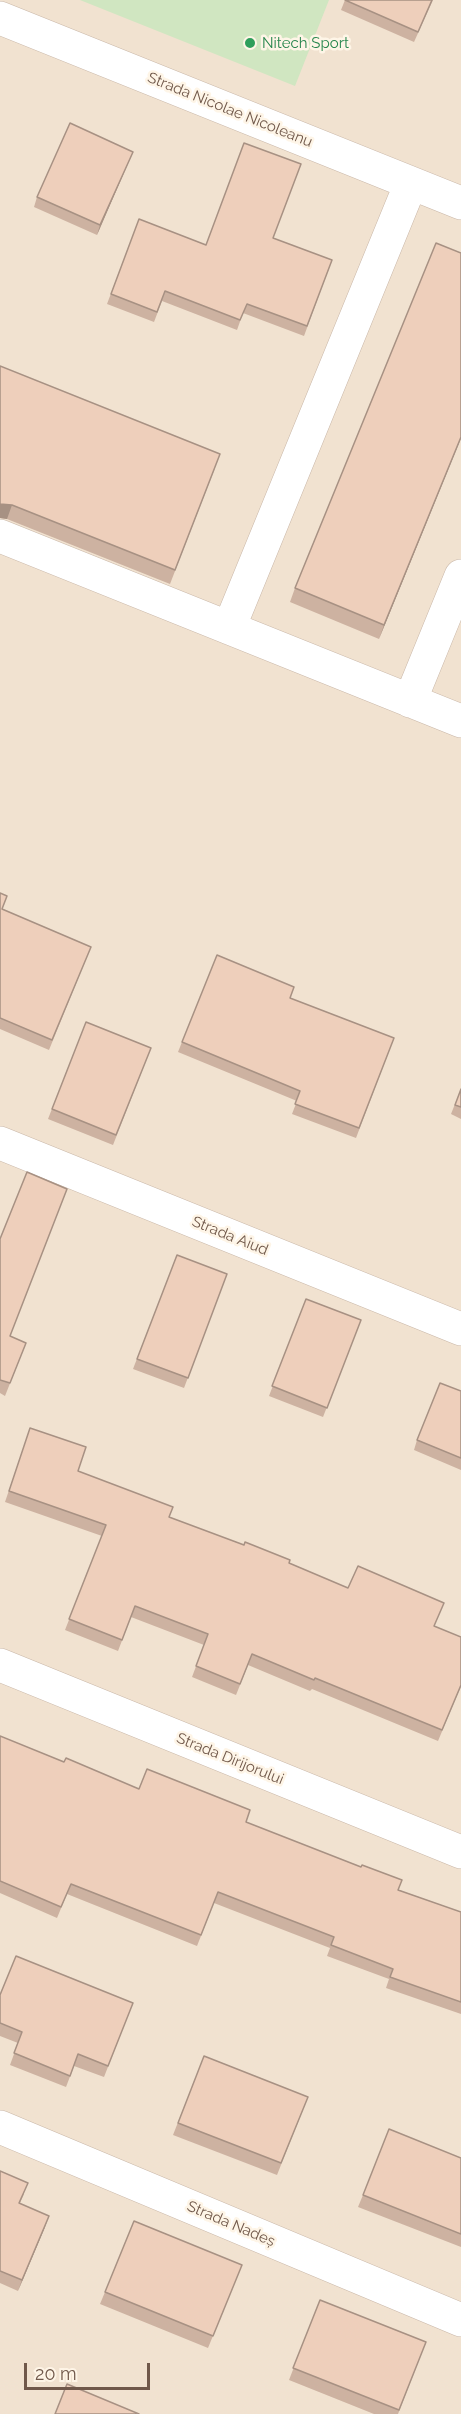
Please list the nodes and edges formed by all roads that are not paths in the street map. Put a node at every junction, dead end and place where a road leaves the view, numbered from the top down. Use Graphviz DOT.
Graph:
graph roads {
  1 [pos="0,18"];
  2 [pos="411,183"];
  3 [pos="461,202"];
  4 [pos="0,536"];
  5 [pos="461,576"];
  6 [pos="229,627"];
  7 [pos="410,701"];
  8 [pos="461,721"];
  9 [pos="0,1143"];
  10 [pos="461,1329"];
  11 [pos="0,1665"];
  12 [pos="461,1852"];
  13 [pos="0,2127"];
  14 [pos="461,2320"];
  1 -- 2 [label="street, Strada Nicolae Nicoleanu"];
  2 -- 3 [label="street, Strada Nicolae Nicoleanu"];
  2 -- 6 [label="street"];
  4 -- 6 [label="street"];
  5 -- 7 [label="street"];
  6 -- 7 [label="street"];
  7 -- 8 [label="street"];
  9 -- 10 [label="street, Strada Aiud"];
  11 -- 12 [label="street, Strada Dirijorului"];
  13 -- 14 [label="street, Strada Nadeș"];
}
